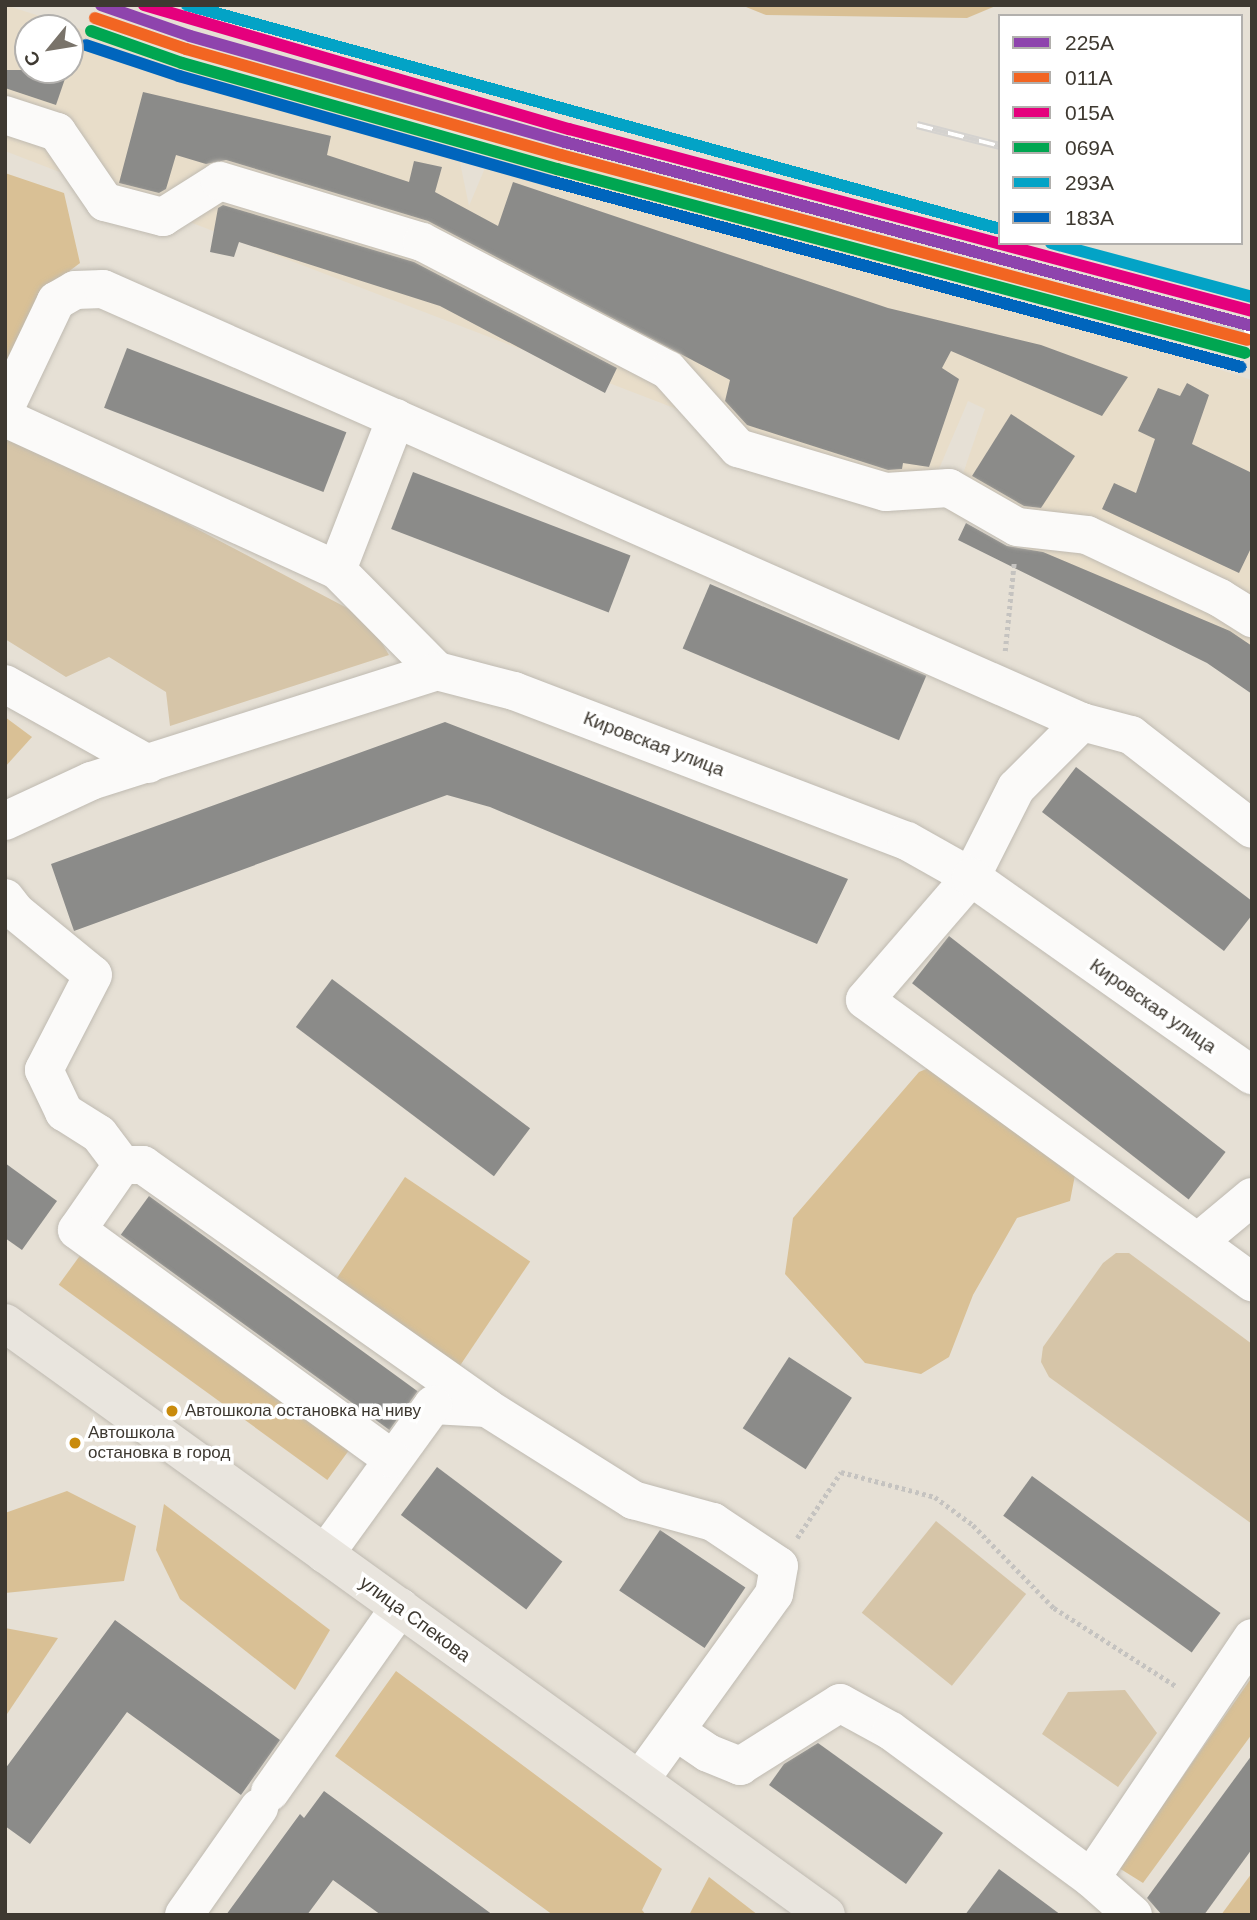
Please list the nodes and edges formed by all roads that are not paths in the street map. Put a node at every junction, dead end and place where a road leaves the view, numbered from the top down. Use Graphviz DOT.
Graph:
graph roads {
  1 [pos="5,115"];
  2 [pos="5,408"];
  3 [pos="5,418"];
  4 [pos="396,418"];
  5 [pos="337,570"];
  6 [pos="1252,618"];
  7 [pos="437,671"];
  8 [pos="5,684"];
  9 [pos="1082,722"];
  10 [pos="148,764"];
  11 [pos="5,821"];
  12 [pos="1252,829"];
  13 [pos="971,877"];
  14 [pos="5,898"];
  15 [pos="1252,1075"];
  16 [pos="122,1165"];
  17 [pos="1252,1197"];
  18 [pos="1199,1241"];
  19 [pos="1252,1282"];
  20 [pos="5,1322"];
  21 [pos="487,1408"];
  22 [pos="392,1459"];
  23 [pos="326,1554"];
  24 [pos="400,1607"];
  25 [pos="1252,1638"];
  26 [pos="677,1732"];
  27 [pos="640,1780"];
  28 [pos="1090,1878"];
  29 [pos="184,1915"];
  30 [pos="825,1915"];
  31 [pos="1133,1915"];
  1 -- 6 [label="street"];
  2 -- 4 [label="street"];
  3 -- 5 [label="street"];
  4 -- 5 [label="street"];
  4 -- 9 [label="street"];
  5 -- 7 [label="street"];
  7 -- 10 [label="street"];
  7 -- 13 [label="street, Кировская улица"];
  8 -- 10 [label="street"];
  9 -- 12 [label="street"];
  9 -- 13 [label="street"];
  10 -- 11 [label="street"];
  13 -- 15 [label="street, Кировская улица"];
  13 -- 18 [label="street"];
  14 -- 16 [label="street"];
  16 -- 21 [label="street"];
  16 -- 22 [label="street"];
  17 -- 18 [label="street"];
  18 -- 19 [label="street"];
  20 -- 23 [label="main road, улица Спекова"];
  21 -- 22 [label="street"];
  21 -- 26 [label="street"];
  22 -- 23 [label="street"];
  23 -- 24 [label="main road, улица Спекова"];
  24 -- 27 [label="main road, улица Спекова"];
  24 -- 29 [label="street"];
  25 -- 28 [label="street"];
  26 -- 27 [label="street"];
  26 -- 28 [label="street"];
  27 -- 30 [label="main road, улица Спекова"];
  28 -- 31 [label="street"];
}
